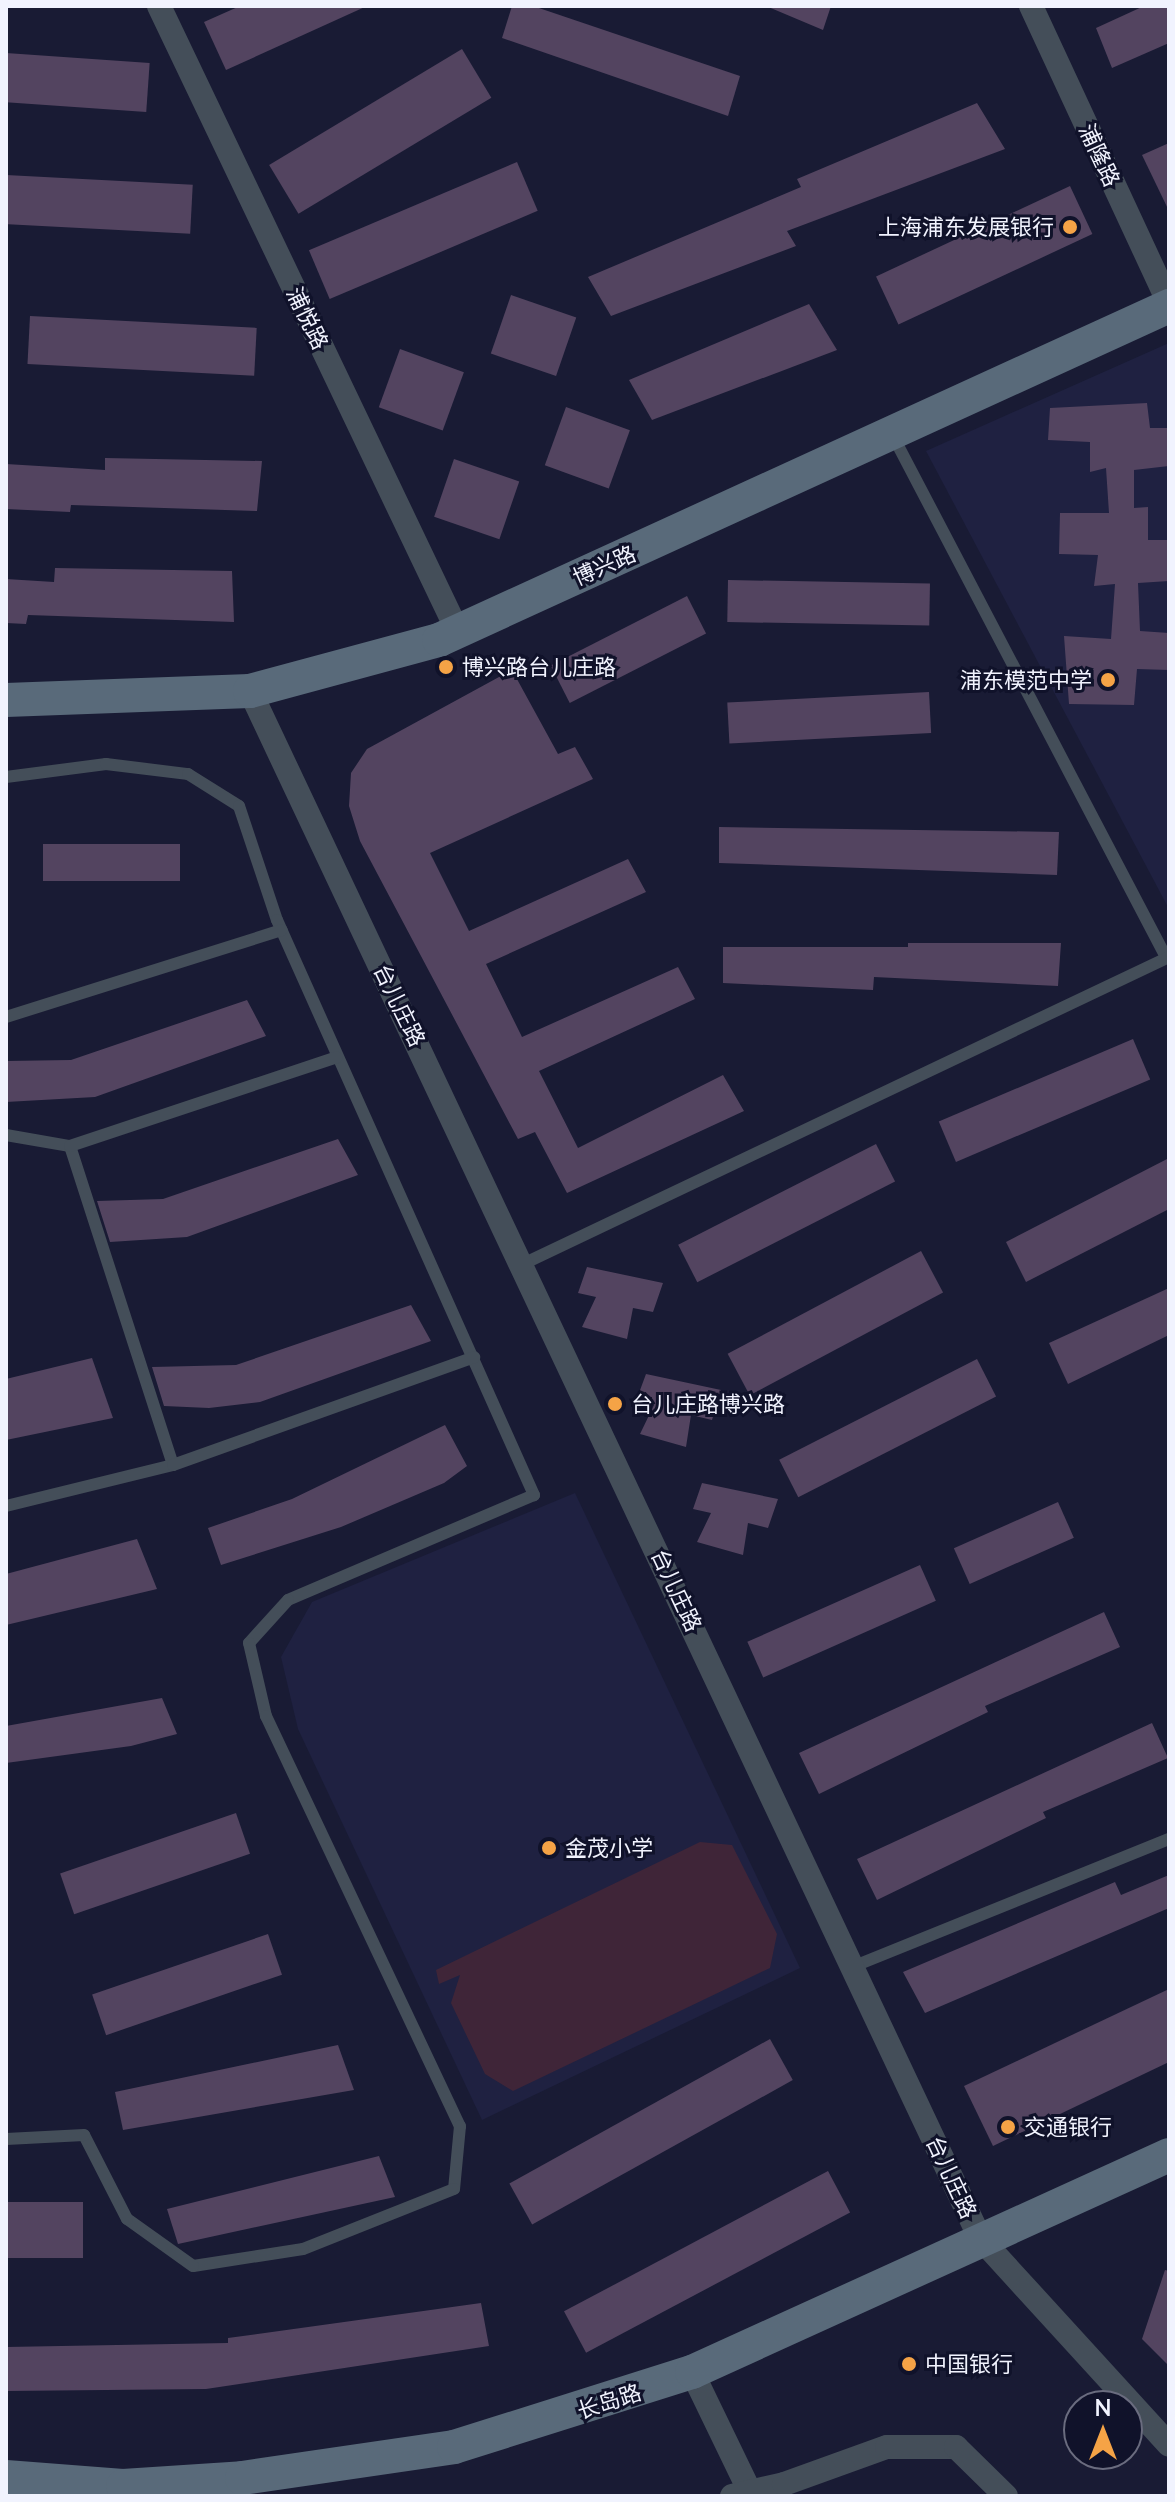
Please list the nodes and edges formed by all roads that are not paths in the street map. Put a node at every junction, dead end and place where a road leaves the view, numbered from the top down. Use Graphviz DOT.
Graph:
graph roads {
  1 [pos="159,6"];
  2 [pos="1031,6"];
  3 [pos="1169,305"];
  4 [pos="893,436"];
  5 [pos="457,630"];
  6 [pos="250,691"];
  7 [pos="6,700"];
  8 [pos="6,777"];
  9 [pos="282,930"];
  10 [pos="1168,957"];
  11 [pos="6,1017"];
  12 [pos="337,1057"];
  13 [pos="6,1135"];
  14 [pos="70,1146"];
  15 [pos="523,1264"];
  16 [pos="474,1357"];
  17 [pos="173,1465"];
  18 [pos="6,1506"];
  19 [pos="1169,1839"];
  20 [pos="852,1967"];
  21 [pos="6,2139"];
  22 [pos="1169,2155"];
  23 [pos="980,2238"];
  24 [pos="692,2372"];
  25 [pos="1169,2445"];
  26 [pos="6,2477"];
  27 [pos="126,2491"];
  28 [pos="741,2494"];
  29 [pos="1006,2496"];
  1 -- 5 [label="street, 浦悦路"];
  2 -- 3 [label="street, 浦隆路"];
  3 -- 4 [label="street, 博兴路"];
  4 -- 5 [label="street, 博兴路"];
  4 -- 10 [label="lane"];
  5 -- 6 [label="street, 博兴路"];
  6 -- 7 [label="street, 博兴路"];
  6 -- 15 [label="street, 台儿庄路"];
  8 -- 9 [label="lane"];
  9 -- 11 [label="lane"];
  9 -- 12 [label="lane"];
  10 -- 15 [label="lane"];
  12 -- 14 [label="lane"];
  12 -- 16 [label="lane"];
  13 -- 14 [label="lane"];
  14 -- 17 [label="lane"];
  15 -- 20 [label="street, 台儿庄路"];
  16 -- 17 [label="lane"];
  16 -- 21 [label="lane"];
  17 -- 18 [label="lane"];
  19 -- 20 [label="lane"];
  20 -- 23 [label="street, 台儿庄路"];
  22 -- 23 [label="street, 长岛路"];
  23 -- 24 [label="street, 长岛路"];
  23 -- 25 [label="street, 台儿庄路"];
  24 -- 27 [label="street, 长岛路"];
  24 -- 28 [label="street"];
  26 -- 27 [label="street, 长岛路"];
  28 -- 29 [label="street"];
}
